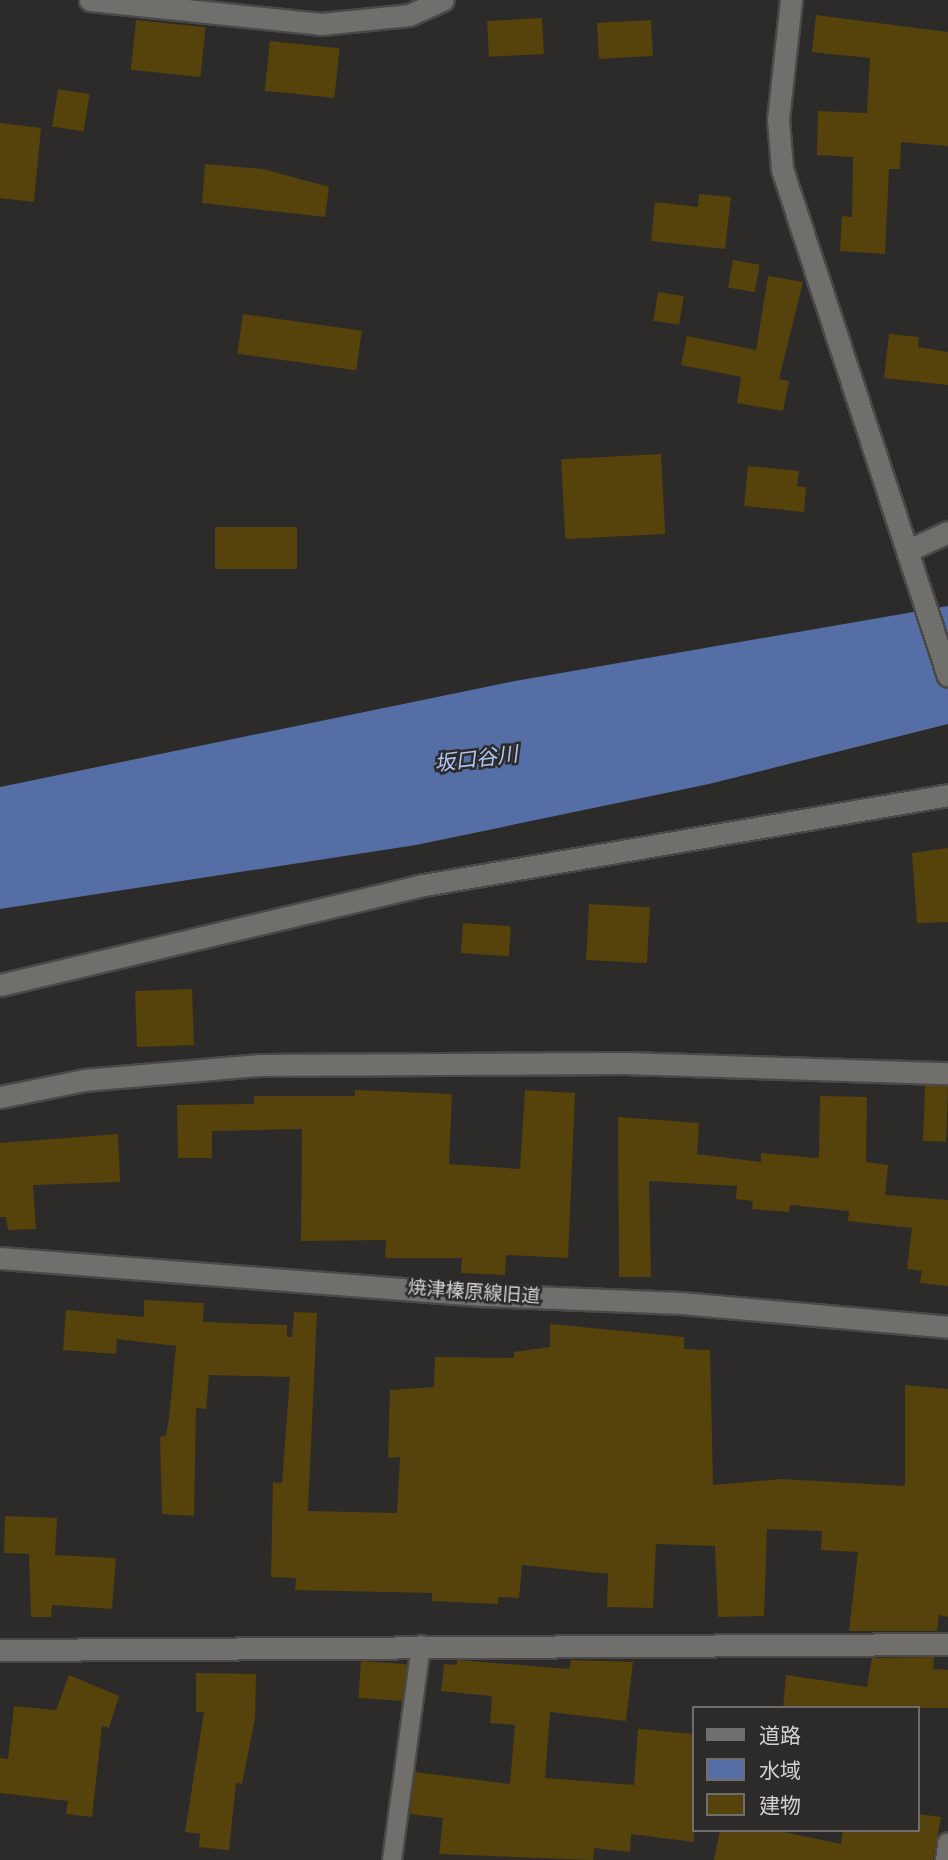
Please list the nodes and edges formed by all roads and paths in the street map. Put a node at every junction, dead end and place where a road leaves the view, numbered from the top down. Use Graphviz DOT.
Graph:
graph roads {
  1 [pos="90,0"];
  2 [pos="443,0"];
  3 [pos="791,0"];
  4 [pos="948,532"];
  5 [pos="911,558"];
  6 [pos="948,676"];
  7 [pos="948,795"];
  8 [pos="0,985"];
  9 [pos="948,1073"];
  10 [pos="0,1097"];
  11 [pos="0,1258"];
  12 [pos="948,1327"];
  13 [pos="948,1644"];
  14 [pos="421,1645"];
  15 [pos="0,1650"];
  16 [pos="948,1843"];
  17 [pos="391,1860"];
  18 [pos="946,1860"];
  1 -- 2 [label="street"];
  3 -- 5 [label="street"];
  4 -- 5 [label="street"];
  5 -- 6 [label="street"];
  7 -- 8 [label="street"];
  9 -- 10 [label="street"];
  11 -- 12 [label="street, 焼津榛原線旧道"];
  13 -- 14 [label="street"];
  14 -- 15 [label="street"];
  14 -- 17 [label="lane"];
  16 -- 18 [label="street"];
}
